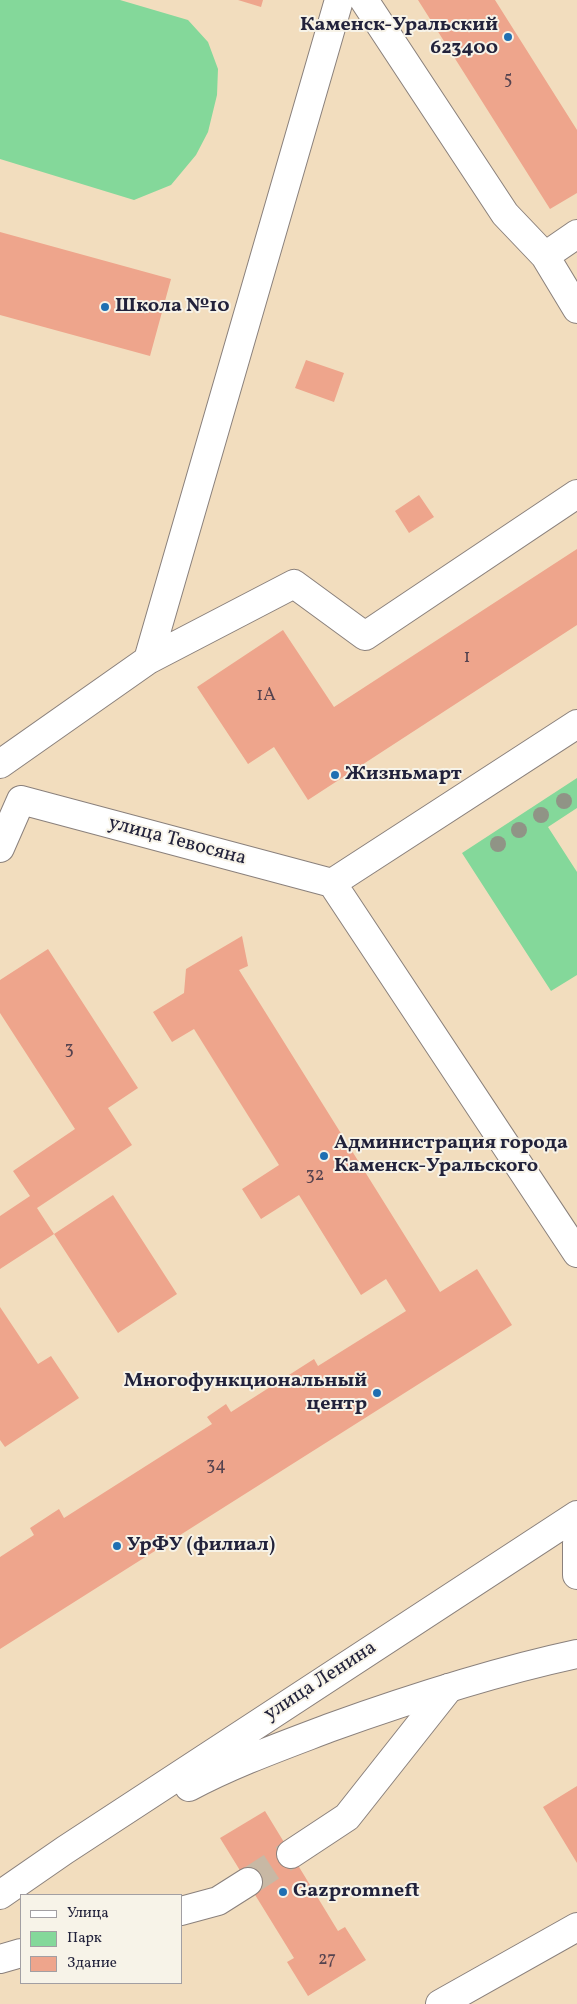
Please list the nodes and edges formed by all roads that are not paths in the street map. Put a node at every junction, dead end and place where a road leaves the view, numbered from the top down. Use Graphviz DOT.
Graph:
graph roads {
  1 [pos="340,0"];
  2 [pos="364,0"];
  3 [pos="577,234"];
  4 [pos="545,256"];
  5 [pos="577,309"];
  6 [pos="577,494"];
  7 [pos="148,660"];
  8 [pos="577,724"];
  9 [pos="0,764"];
  10 [pos="21,800"];
  11 [pos="0,848"];
  12 [pos="332,883"];
  13 [pos="577,1253"];
  14 [pos="577,1515"];
  15 [pos="577,1543"];
  16 [pos="577,1574"];
  17 [pos="577,1654"];
  18 [pos="449,1688"];
  19 [pos="65,1850"];
  20 [pos="291,1854"];
  21 [pos="248,1882"];
  22 [pos="0,1895"];
  23 [pos="182,1911"];
  24 [pos="577,1927"];
  25 [pos="20,1953"];
  26 [pos="0,1959"];
  27 [pos="440,2004"];
  1 -- 7 [label="main road"];
  2 -- 4 [label="main road"];
  3 -- 4 [label="main road"];
  4 -- 5 [label="main road"];
  6 -- 7 [label="main road"];
  7 -- 9 [label="main road"];
  8 -- 12 [label="main road"];
  9 -- 10 [label="main road"];
  10 -- 11 [label="main road"];
  10 -- 12 [label="main road, улица Тевосяна"];
  12 -- 13 [label="main road"];
  14 -- 19 [label="main road, улица Ленина"];
  15 -- 16 [label="main road"];
  17 -- 18 [label="main road, улица Ленина"];
  18 -- 19 [label="main road, улица Ленина"];
  18 -- 20 [label="main road"];
  19 -- 22 [label="main road, улица Ленина"];
  21 -- 23 [label="main road"];
  24 -- 27 [label="main road"];
  25 -- 26 [label="main road"];
}
